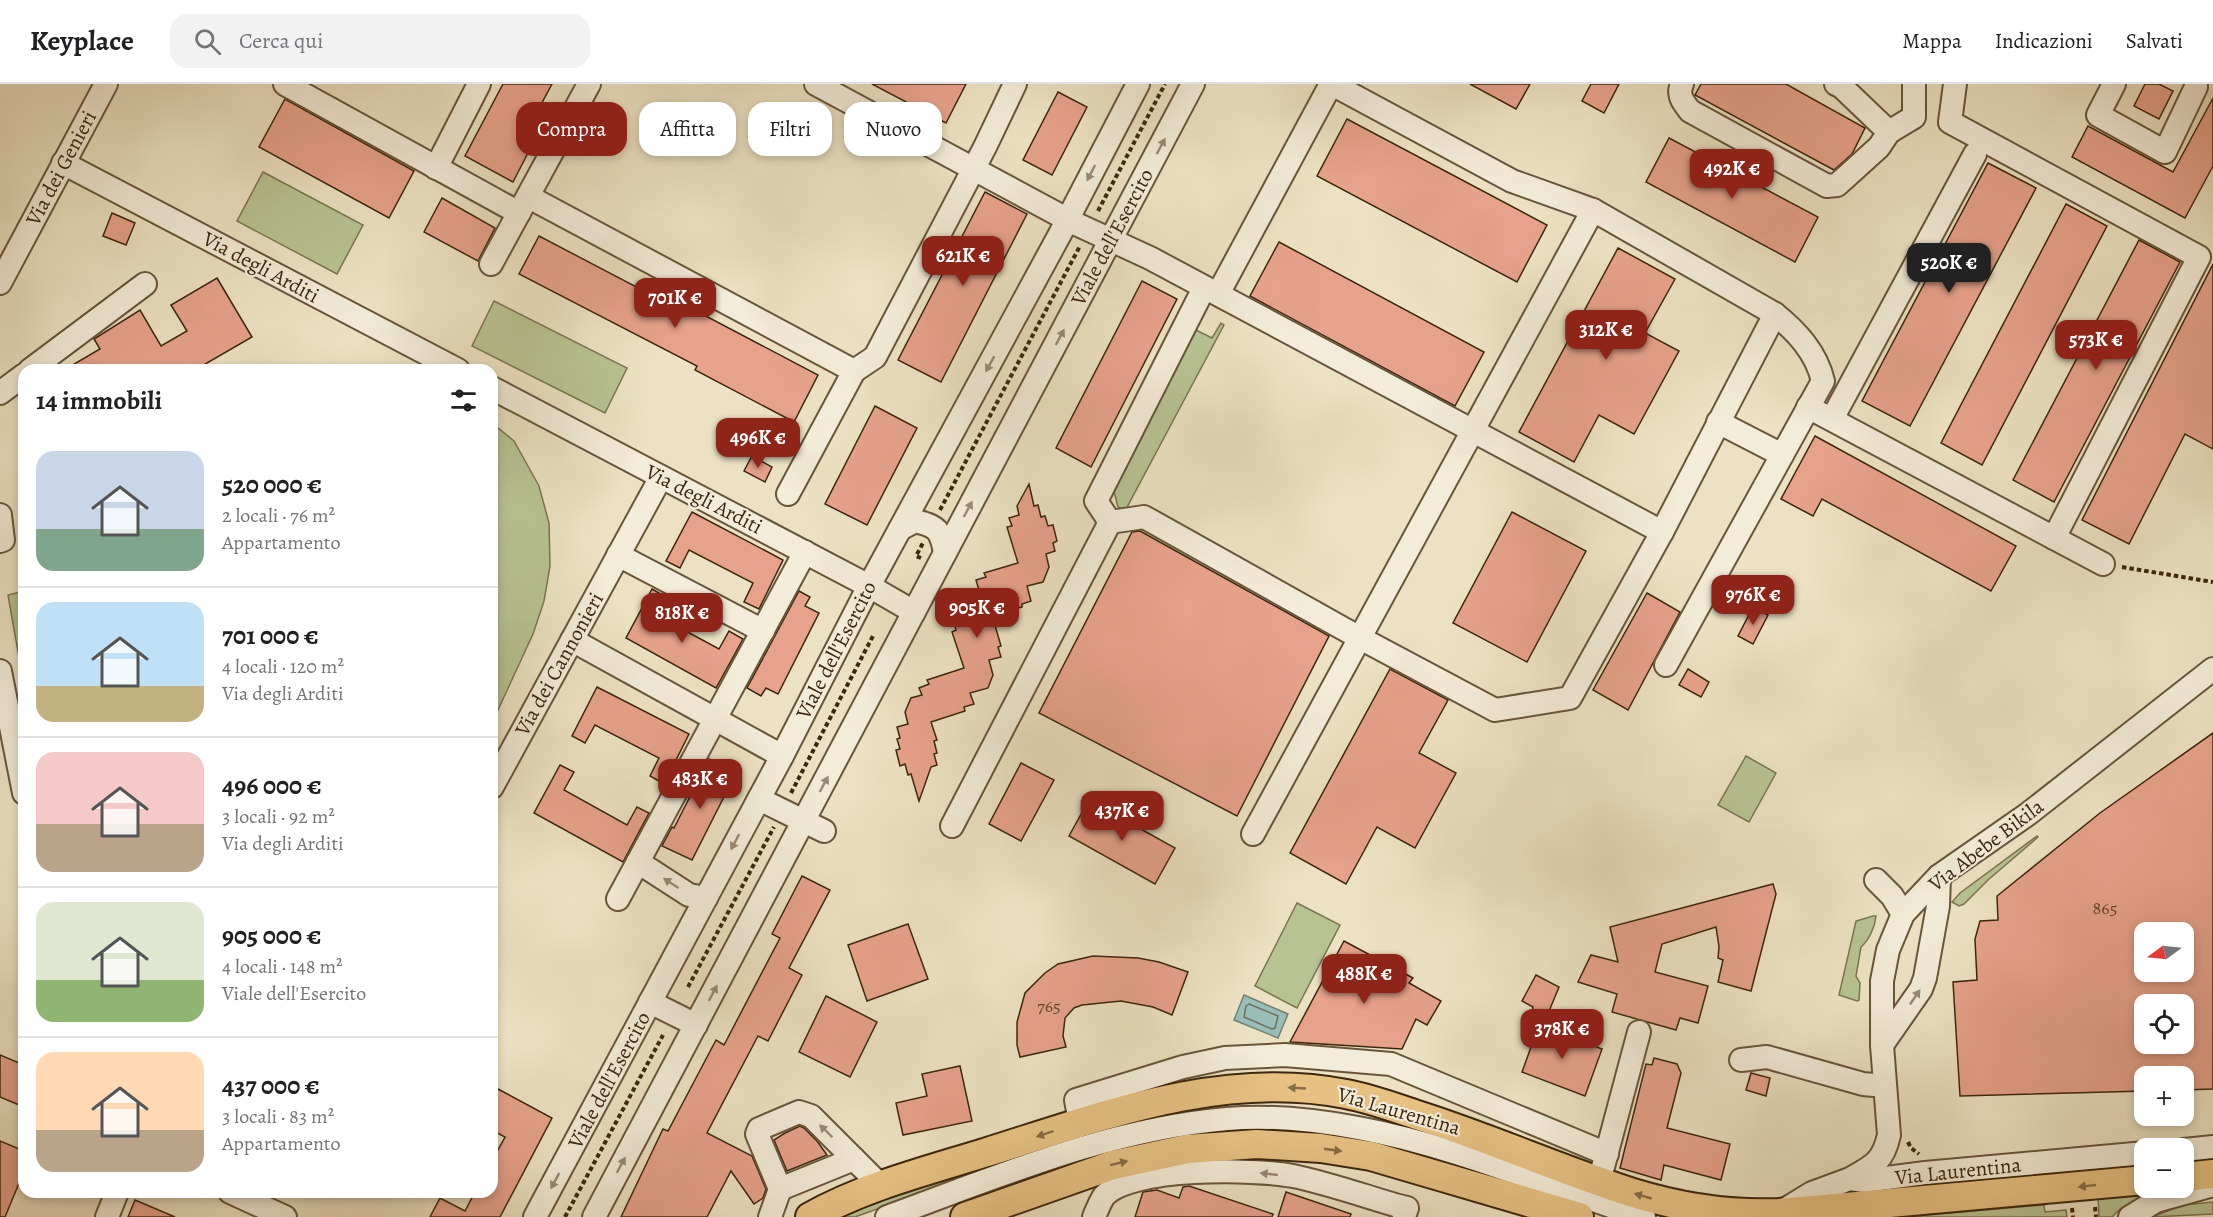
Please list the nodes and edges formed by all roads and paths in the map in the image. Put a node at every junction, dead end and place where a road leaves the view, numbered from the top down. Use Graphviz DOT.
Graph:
graph roads {
  1 [pos="106,84"];
  2 [pos="285,84"];
  3 [pos="479,84"];
  4 [pos="589,84"];
  5 [pos="816,84"];
  6 [pos="1015,84"];
  7 [pos="1138,84"];
  8 [pos="1165,84"];
  9 [pos="1193,84"];
  10 [pos="1332,84"];
  11 [pos="1682,84"];
  12 [pos="1836,84"];
  13 [pos="1914,84"];
  14 [pos="1955,84"];
  15 [pos="2113,84"];
  16 [pos="2195,85"];
  17 [pos="1889,132"];
  18 [pos="1975,154"];
  19 [pos="63,163"];
  20 [pos="436,168"];
  21 [pos="974,169"];
  22 [pos="524,205"];
  23 [pos="1593,210"];
  24 [pos="1098,211"];
  25 [pos="1067,219"];
  26 [pos="1110,241"];
  27 [pos="1080,246"];
  28 [pos="491,264"];
  29 [pos="0,284"];
  30 [pos="145,284"];
  31 [pos="1211,291"];
  32 [pos="1774,314"];
  33 [pos="38,364"];
  34 [pos="447,364"];
  35 [pos="854,371"];
  36 [pos="18,380"];
  37 [pos="498,391"];
  38 [pos="0,393"];
  39 [pos="1808,407"];
  40 [pos="1832,419"];
  41 [pos="1718,422"];
  42 [pos="1473,431"];
  43 [pos="1782,455"];
  44 [pos="661,477"];
  45 [pos="788,494"];
  46 [pos="947,498"];
  47 [pos="0,515"];
  48 [pos="1110,522"];
  49 [pos="900,529"];
  50 [pos="1662,532"];
  51 [pos="2054,538"];
  52 [pos="0,541"];
  53 [pos="805,552"];
  54 [pos="945,553"];
  55 [pos="618,555"];
  56 [pos="2103,564"];
  57 [pos="2213,582"];
  58 [pos="869,586"];
  59 [pos="914,612"];
  60 [pos="763,631"];
  61 [pos="874,634"];
  62 [pos="1360,638"];
  63 [pos="572,640"];
  64 [pos="1666,665"];
  65 [pos="2213,669"];
  66 [pos="0,671"];
  67 [pos="715,720"];
  68 [pos="782,756"];
  69 [pos="18,763"];
  70 [pos="498,777"];
  71 [pos="790,795"];
  72 [pos="759,799"];
  73 [pos="774,826"];
  74 [pos="952,826"];
  75 [pos="813,827"];
  76 [pos="1254,834"];
  77 [pos="638,862"];
  78 [pos="1939,876"];
  79 [pos="1876,880"];
  80 [pos="706,898"];
  81 [pos="618,899"];
  82 [pos="1903,914"];
  83 [pos="688,987"];
  84 [pos="650,1002"];
  85 [pos="696,1025"];
  86 [pos="1639,1032"];
  87 [pos="663,1035"];
  88 [pos="1882,1045"];
  89 [pos="1741,1060"];
  90 [pos="1183,1067"];
  91 [pos="1885,1086"];
  92 [pos="1190,1095"];
  93 [pos="1080,1122"];
  94 [pos="1897,1136"];
  95 [pos="2213,1147"];
  96 [pos="2194,1149"];
  97 [pos="1607,1154"];
  98 [pos="2134,1154"];
  99 [pos="854,1159"];
  100 [pos="1927,1164"];
  101 [pos="2213,1174"];
  102 [pos="2194,1176"];
  103 [pos="1850,1179"];
  104 [pos="2134,1181"];
  105 [pos="1599,1182"];
  106 [pos="2213,1185"];
  107 [pos="882,1186"];
  108 [pos="780,1190"];
  109 [pos="115,1198"];
  110 [pos="268,1200"];
  111 [pos="1545,1212"];
  112 [pos="1096,1213"];
  113 [pos="1406,1213"];
  114 [pos="1779,1213"];
  115 [pos="107,1217"];
  116 [pos="285,1217"];
  117 [pos="535,1217"];
  118 [pos="565,1217"];
  119 [pos="594,1217"];
  120 [pos="770,1217"];
  121 [pos="810,1217"];
  122 [pos="887,1217"];
  123 [pos="965,1217"];
  124 [pos="1579,1217"];
  125 [pos="1644,1217"];
  126 [pos="2130,1217"];
  1 -- 19 [label="street, Via dei Genieri"];
  2 -- 20 [label="street"];
  3 -- 20 [label="street"];
  4 -- 22 [label="street"];
  5 -- 21 [label="street"];
  6 -- 21 [label="street"];
  7 -- 25 [label="street, Viale dell'Esercito, one-way"];
  8 -- 24 [label="path, Viale dell'Esercito"];
  26 -- 9 [label="street, Viale dell'Esercito, one-way"];
  10 -- 23 [label="street"];
  10 -- 31 [label="street"];
  11 -- 17 [label="street"];
  12 -- 17 [label="street"];
  13 -- 17 [label="street"];
  14 -- 51 [label="street"];
  15 -- 16 [label="street"];
  18 -- 40 [label="street"];
  19 -- 29 [label="street, Via dei Genieri"];
  19 -- 34 [label="street, Via degli Arditi"];
  20 -- 22 [label="street"];
  21 -- 25 [label="street"];
  21 -- 35 [label="street"];
  22 -- 28 [label="street"];
  22 -- 35 [label="street"];
  23 -- 32 [label="street"];
  23 -- 42 [label="street"];
  25 -- 26 [label="street"];
  25 -- 49 [label="street, Viale dell'Esercito, one-way"];
  26 -- 31 [label="street"];
  54 -- 26 [label="street, Viale dell'Esercito, one-way"];
  27 -- 46 [label="path, Viale dell'Esercito"];
  30 -- 33 [label="street"];
  31 -- 42 [label="street"];
  31 -- 48 [label="street"];
  32 -- 39 [label="street"];
  32 -- 41 [label="street"];
  35 -- 45 [label="street"];
  36 -- 38 [label="street"];
  37 -- 44 [label="street, Via degli Arditi"];
  39 -- 40 [label="street"];
  39 -- 43 [label="street"];
  40 -- 51 [label="street"];
  41 -- 43 [label="street"];
  41 -- 50 [label="street"];
  42 -- 50 [label="street"];
  42 -- 62 [label="street"];
  43 -- 64 [label="street"];
  44 -- 53 [label="street, Via degli Arditi"];
  44 -- 55 [label="street, Via dei Cannonieri"];
  47 -- 52 [label="street"];
  48 -- 62 [label="street"];
  48 -- 74 [label="street"];
  49 -- 54 [label="street"];
  49 -- 58 [label="street, Viale dell'Esercito"];
  50 -- 62 [label="street"];
  51 -- 56 [label="street"];
  53 -- 58 [label="street, Via degli Arditi"];
  53 -- 60 [label="street"];
  54 -- 59 [label="street, Viale dell'Esercito"];
  55 -- 60 [label="street"];
  55 -- 63 [label="street, Via dei Cannonieri"];
  56 -- 57 [label="path"];
  58 -- 59 [label="street, Via degli Arditi"];
  58 -- 68 [label="street, Viale dell'Esercito"];
  75 -- 59 [label="street, Viale dell'Esercito, one-way"];
  60 -- 67 [label="street"];
  61 -- 71 [label="path, Viale dell'Esercito"];
  62 -- 76 [label="street"];
  63 -- 67 [label="street"];
  63 -- 70 [label="street, Via dei Cannonieri"];
  65 -- 78 [label="street, Via Abebe Bikila"];
  66 -- 69 [label="street"];
  67 -- 68 [label="street"];
  67 -- 77 [label="street"];
  68 -- 72 [label="street, Viale dell'Esercito"];
  72 -- 75 [label="street"];
  72 -- 80 [label="street, Viale dell'Esercito, one-way"];
  73 -- 83 [label="path"];
  85 -- 75 [label="street, Viale dell'Esercito, one-way"];
  80 -- 77 [label="street, one-way"];
  77 -- 81 [label="street"];
  78 -- 82 [label="street, Via Abebe Bikila"];
  88 -- 78 [label="street, one-way"];
  79 -- 82 [label="street"];
  80 -- 84 [label="street, Viale dell'Esercito"];
  82 -- 88 [label="street, Via Abebe Bikila"];
  84 -- 85 [label="street"];
  84 -- 117 [label="street, Viale dell'Esercito, one-way"];
  119 -- 85 [label="street, Viale dell'Esercito, one-way"];
  86 -- 97 [label="street"];
  87 -- 118 [label="path, Viale dell'Esercito"];
  88 -- 91 [label="street, Via Abebe Bikila"];
  89 -- 91 [label="street"];
  90 -- 92 [label="street"];
  90 -- 93 [label="street"];
  90 -- 97 [label="street"];
  91 -- 94 [label="street, Via Abebe Bikila"];
  92 -- 93 [label="main road, Via Laurentina"];
  105 -- 92 [label="main road, Via Laurentina, one-way"];
  93 -- 107 [label="main road, Via Laurentina, one-way"];
  94 -- 100 [label="path"];
  94 -- 100 [label="street"];
  94 -- 103 [label="street, Via Abebe Bikila"];
  95 -- 96 [label="street"];
  97 -- 105 [label="street"];
  98 -- 100 [label="street, Via Laurentina"];
  99 -- 107 [label="street"];
  99 -- 108 [label="street"];
  99 -- 108 [label="street, one-way"];
  100 -- 103 [label="street, Via Laurentina"];
  101 -- 102 [label="main road"];
  103 -- 114 [label="street, Via Laurentina"];
  104 -- 114 [label="main road, Via Laurentina, one-way"];
  114 -- 105 [label="main road, Via Laurentina, one-way"];
  106 -- 126 [label="street"];
  107 -- 121 [label="main road, Via Laurentina"];
  108 -- 120 [label="street"];
  109 -- 115 [label="street"];
  110 -- 116 [label="street"];
  123 -- 111 [label="main road, one-way"];
  111 -- 124 [label="main road"];
  113 -- 112 [label="street, one-way"];
  122 -- 125 [label="street, Via Laurentina"];
}
